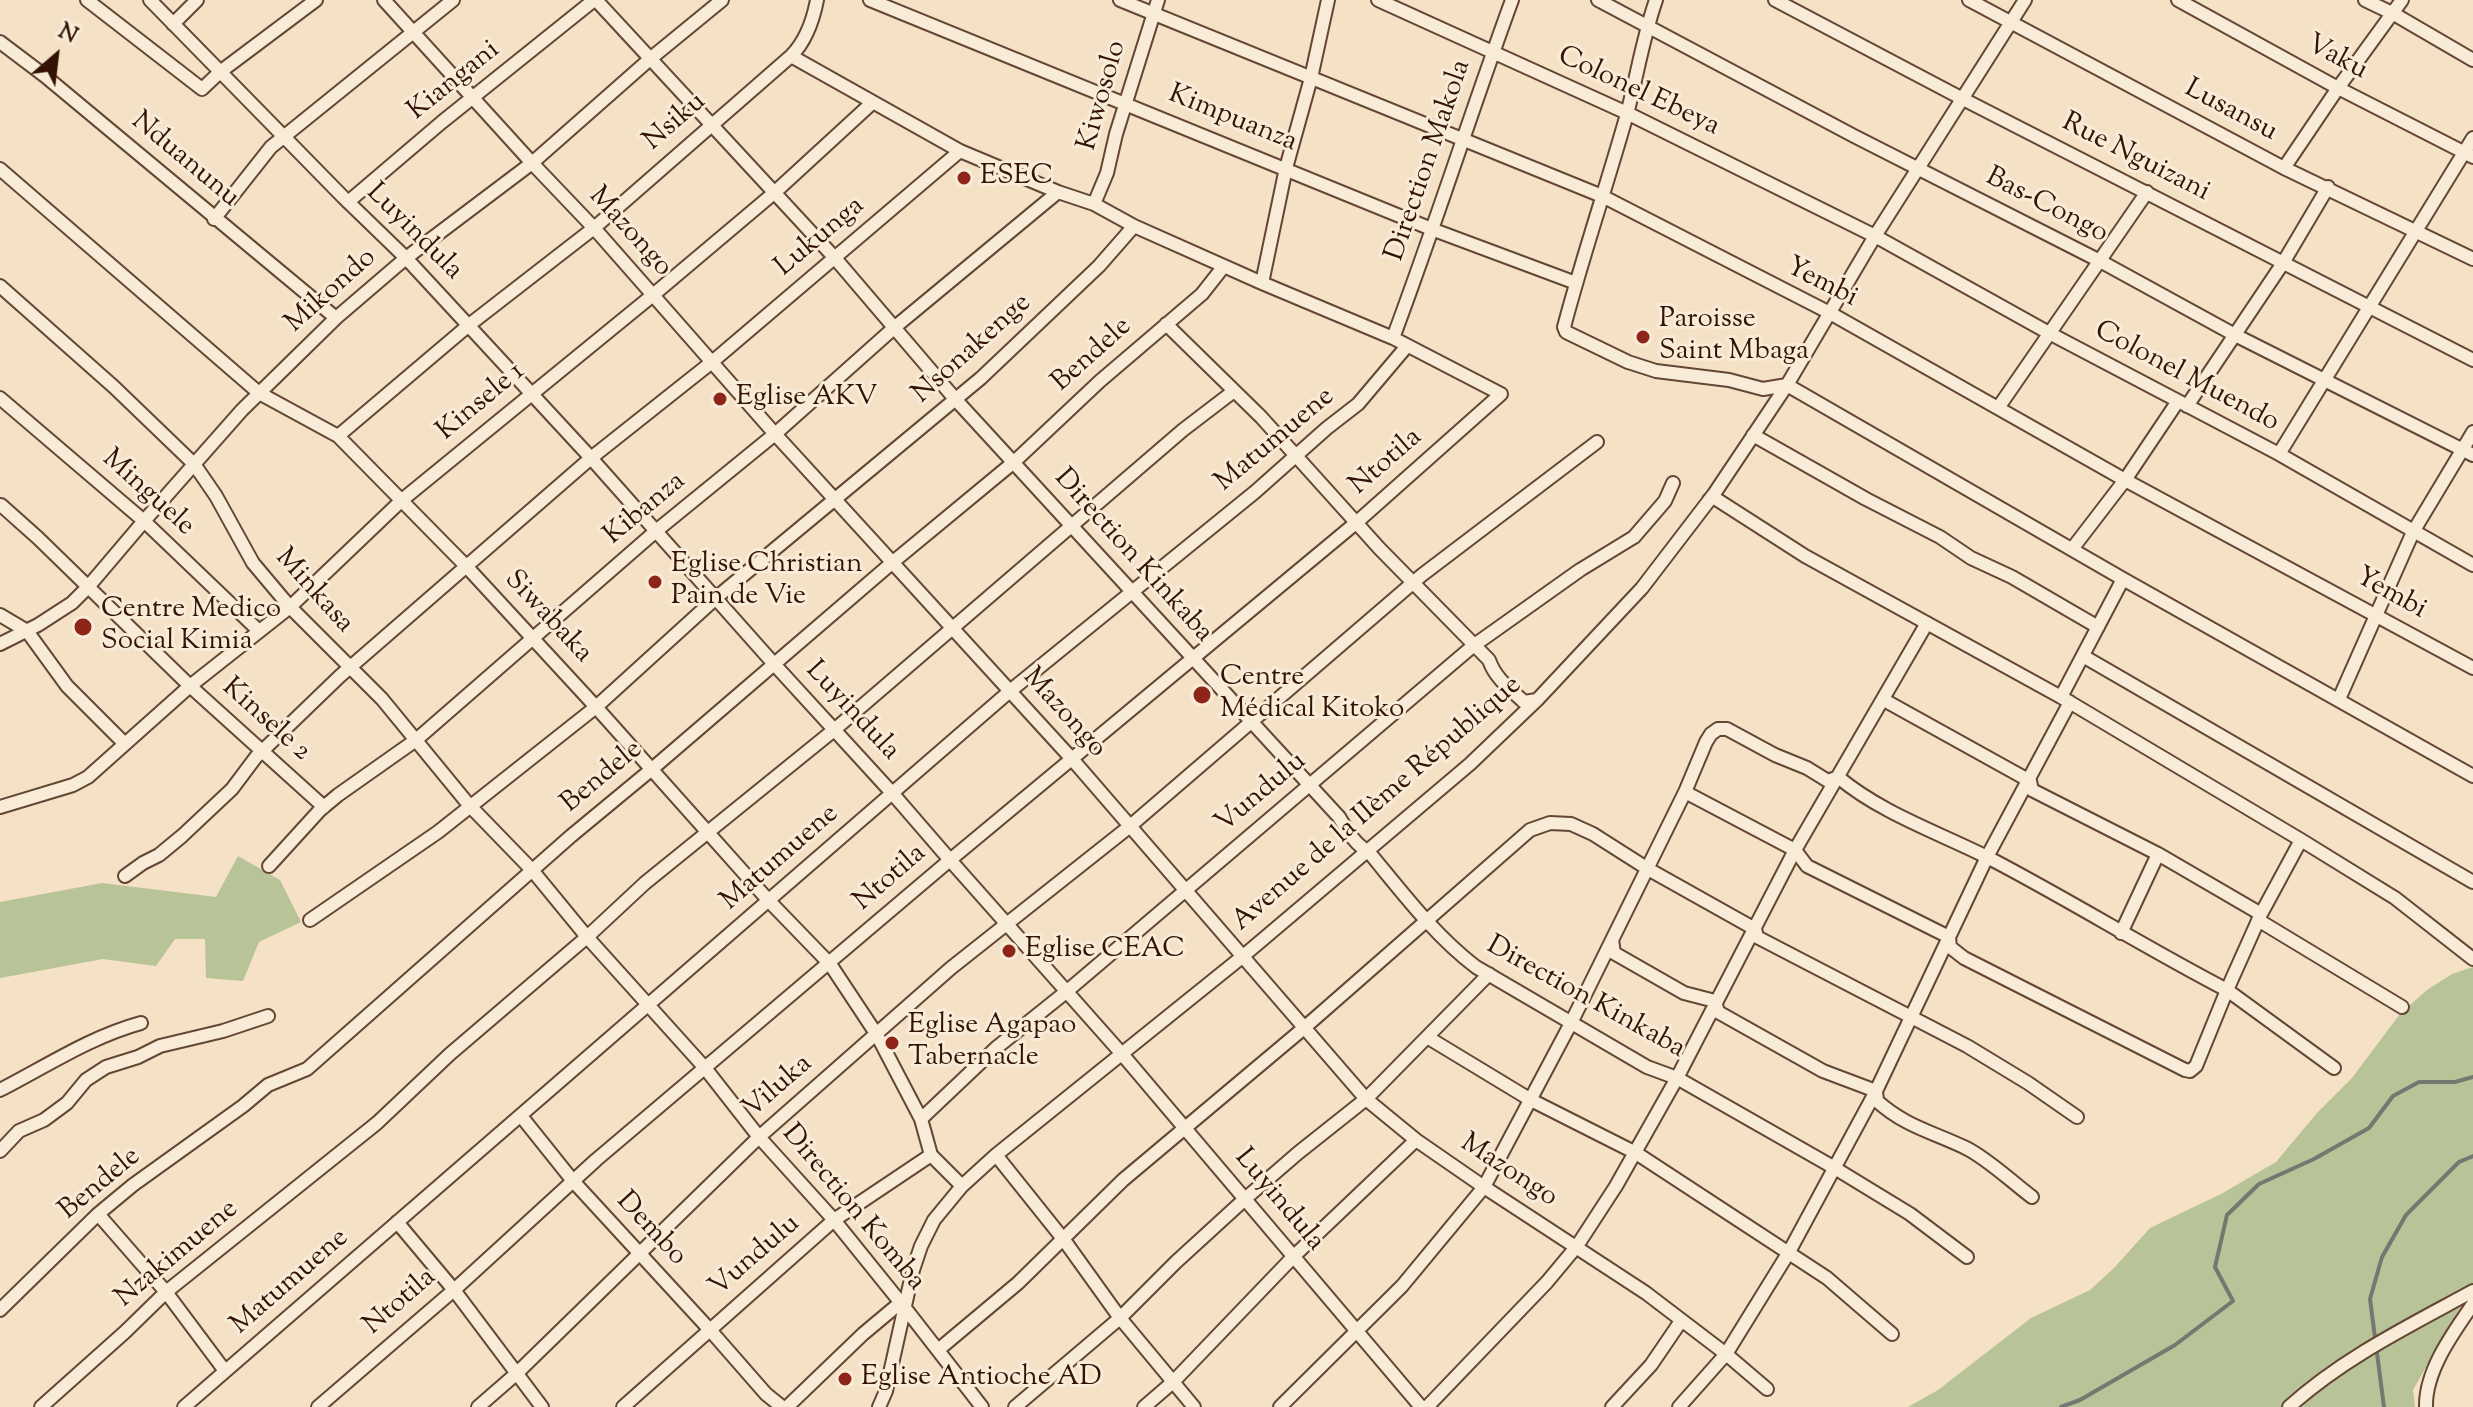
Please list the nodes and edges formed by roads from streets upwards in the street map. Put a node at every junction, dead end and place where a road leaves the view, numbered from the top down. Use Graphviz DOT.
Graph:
graph roads {
  1 [pos="87,0"];
  2 [pos="150,0"];
  3 [pos="197,0"];
  4 [pos="316,0"];
  5 [pos="384,0"];
  6 [pos="453,0"];
  7 [pos="595,0"];
  8 [pos="722,0"];
  9 [pos="817,0"];
  10 [pos="870,0"];
  11 [pos="1120,0"];
  12 [pos="1158,0"];
  13 [pos="1328,0"];
  14 [pos="1378,0"];
  15 [pos="1512,0"];
  16 [pos="1598,0"];
  17 [pos="1656,0"];
  18 [pos="1775,0"];
  19 [pos="1969,0"];
  20 [pos="2025,0"];
  21 [pos="2178,0"];
  22 [pos="2365,0"];
  23 [pos="2402,0"];
  24 [pos="1154,14"];
  25 [pos="2394,14"];
  26 [pos="2011,22"];
  27 [pos="173,24"];
  28 [pos="1647,26"];
  29 [pos="414,33"];
  30 [pos="0,42"];
  31 [pos="1493,53"];
  32 [pos="791,56"];
  33 [pos="650,59"];
  34 [pos="2473,60"];
  35 [pos="220,72"];
  36 [pos="1311,78"];
  37 [pos="2338,88"];
  38 [pos="473,98"];
  39 [pos="1961,98"];
  40 [pos="872,103"];
  41 [pos="1125,103"];
  42 [pos="1627,113"];
  43 [pos="713,124"];
  44 [pos="283,137"];
  45 [pos="2473,138"];
  46 [pos="1462,139"];
  47 [pos="960,151"];
  48 [pos="2468,154"];
  49 [pos="532,163"];
  50 [pos="1286,168"];
  51 [pos="2284,168"];
  52 [pos="0,169"];
  53 [pos="1919,169"];
  54 [pos="2328,187"];
  55 [pos="1058,192"];
  56 [pos="2147,192"];
  57 [pos="774,193"];
  58 [pos="1602,196"];
  59 [pos="348,202"];
  60 [pos="1094,204"];
  61 [pos="214,219"];
  62 [pos="1134,226"];
  63 [pos="594,228"];
  64 [pos="1434,230"];
  65 [pos="2416,230"];
  66 [pos="1875,236"];
  67 [pos="834,257"];
  68 [pos="406,258"];
  69 [pos="2473,259"];
  70 [pos="2100,261"];
  71 [pos="2283,263"];
  72 [pos="1224,266"];
  73 [pos="1262,283"];
  74 [pos="1576,283"];
  75 [pos="0,286"];
  76 [pos="653,295"];
  77 [pos="2370,306"];
  78 [pos="1830,313"];
  79 [pos="336,318"];
  80 [pos="1166,324"];
  81 [pos="469,325"];
  82 [pos="895,327"];
  83 [pos="2049,333"];
  84 [pos="2235,335"];
  85 [pos="1393,338"];
  86 [pos="1407,346"];
  87 [pos="2473,360"];
  88 [pos="712,362"];
  89 [pos="2326,379"];
  90 [pos="1787,385"];
  91 [pos="1234,391"];
  92 [pos="532,392"];
  93 [pos="259,393"];
  94 [pos="0,398"];
  95 [pos="956,400"];
  96 [pos="2183,404"];
  97 [pos="1998,408"];
  98 [pos="2473,432"];
  99 [pos="775,434"];
  100 [pos="1753,435"];
  101 [pos="338,436"];
  102 [pos="1597,442"];
  103 [pos="2467,452"];
  104 [pos="2279,454"];
  105 [pos="1297,457"];
  106 [pos="591,458"];
  107 [pos="1014,462"];
  108 [pos="194,464"];
  109 [pos="2125,480"];
  110 [pos="1673,483"];
  111 [pos="834,499"];
  112 [pos="402,500"];
  113 [pos="1709,500"];
  114 [pos="1,505"];
  115 [pos="144,521"];
  116 [pos="1357,522"];
  117 [pos="1072,526"];
  118 [pos="656,531"];
  119 [pos="2413,532"];
  120 [pos="2072,549"];
  121 [pos="893,562"];
  122 [pos="2473,565"];
  123 [pos="466,566"];
  124 [pos="2123,579"];
  125 [pos="1413,584"];
  126 [pos="88,587"];
  127 [pos="1131,591"];
  128 [pos="717,597"];
  129 [pos="290,607"];
  130 [pos="2375,614"];
  131 [pos="0,615"];
  132 [pos="1927,623"];
  133 [pos="2098,627"];
  134 [pos="954,628"];
  135 [pos="27,631"];
  136 [pos="259,631"];
  137 [pos="534,639"];
  138 [pos="0,644"];
  139 [pos="1473,646"];
  140 [pos="2083,656"];
  141 [pos="1191,658"];
  142 [pos="774,664"];
  143 [pos="350,667"];
  144 [pos="2473,668"];
  145 [pos="190,686"];
  146 [pos="1010,691"];
  147 [pos="2339,699"];
  148 [pos="1537,700"];
  149 [pos="1884,700"];
  150 [pos="2066,700"];
  151 [pos="596,707"];
  152 [pos="1251,722"];
  153 [pos="834,730"];
  154 [pos="416,740"];
  155 [pos="125,744"];
  156 [pos="262,751"];
  157 [pos="1072,759"];
  158 [pos="652,769"];
  159 [pos="2473,776"];
  160 [pos="1838,777"];
  161 [pos="2030,781"];
  162 [pos="1310,786"];
  163 [pos="1685,792"];
  164 [pos="893,794"];
  165 [pos="469,805"];
  166 [pos="0,807"];
  167 [pos="324,807"];
  168 [pos="1129,827"];
  169 [pos="708,833"];
  170 [pos="2301,840"];
  171 [pos="1795,850"];
  172 [pos="1368,851"];
  173 [pos="2158,854"];
  174 [pos="1987,857"];
  175 [pos="950,860"];
  176 [pos="269,866"];
  177 [pos="1648,869"];
  178 [pos="532,870"];
  179 [pos="125,876"];
  180 [pos="2473,882"];
  181 [pos="1185,890"];
  182 [pos="769,901"];
  183 [pos="2260,917"];
  184 [pos="310,920"];
  185 [pos="1426,921"];
  186 [pos="1008,925"];
  187 [pos="1755,929"];
  188 [pos="2121,933"];
  189 [pos="587,937"];
  190 [pos="1949,937"];
  191 [pos="1612,940"];
  192 [pos="1242,957"];
  193 [pos="2473,959"];
  194 [pos="830,964"];
  195 [pos="1489,974"];
  196 [pos="2227,990"];
  197 [pos="1066,992"];
  198 [pos="1715,1001"];
  199 [pos="648,1004"];
  200 [pos="2402,1007"];
  201 [pos="268,1016"];
  202 [pos="1911,1016"];
  203 [pos="141,1023"];
  204 [pos="1571,1023"];
  205 [pos="1304,1028"];
  206 [pos="877,1035"];
  207 [pos="1427,1037"];
  208 [pos="1122,1054"];
  209 [pos="705,1068"];
  210 [pos="2334,1068"];
  211 [pos="1677,1078"];
  212 [pos="0,1090"];
  213 [pos="1876,1091"];
  214 [pos="1366,1099"];
  215 [pos="1531,1100"];
  216 [pos="521,1116"];
  217 [pos="2077,1117"];
  218 [pos="921,1119"];
  219 [pos="1184,1128"];
  220 [pos="759,1137"];
  221 [pos="1416,1140"];
  222 [pos="0,1151"];
  223 [pos="1636,1153"];
  224 [pos="931,1155"];
  225 [pos="996,1155"];
  226 [pos="1833,1167"];
  227 [pos="573,1181"];
  228 [pos="962,1186"];
  229 [pos="1484,1187"];
  230 [pos="2032,1197"];
  231 [pos="1246,1198"];
  232 [pos="98,1214"];
  233 [pos="834,1220"];
  234 [pos="397,1222"];
  235 [pos="1064,1240"];
  236 [pos="1577,1246"];
  237 [pos="639,1252"];
  238 [pos="1789,1252"];
  239 [pos="1294,1256"];
  240 [pos="1967,1257"];
  241 [pos="454,1290"];
  242 [pos="2473,1291"];
  243 [pos="166,1292"];
  244 [pos="905,1302"];
  245 [pos="2473,1304"];
  246 [pos="0,1310"];
  247 [pos="1120,1318"];
  248 [pos="1681,1321"];
  249 [pos="710,1330"];
  250 [pos="1357,1332"];
  251 [pos="1892,1334"];
  252 [pos="938,1350"];
  253 [pos="1726,1354"];
  254 [pos="225,1371"];
  255 [pos="516,1374"];
  256 [pos="1173,1382"];
  257 [pos="1767,1389"];
  258 [pos="41,1407"];
  259 [pos="184,1407"];
  260 [pos="318,1407"];
  261 [pos="478,1407"];
  262 [pos="542,1407"];
  263 [pos="623,1407"];
  264 [pos="784,1407"];
  265 [pos="879,1407"];
  266 [pos="982,1407"];
  267 [pos="1015,1407"];
  268 [pos="1144,1407"];
  269 [pos="1194,1407"];
  270 [pos="1280,1407"];
  271 [pos="1424,1407"];
  272 [pos="1612,1407"];
  273 [pos="1679,1407"];
  274 [pos="2289,1407"];
  275 [pos="2426,1407"];
  1 -- 35 [label="street"];
  2 -- 27 [label="street, Luyindula"];
  3 -- 27 [label="street"];
  4 -- 35 [label="street"];
  5 -- 29 [label="street, Mazongo"];
  6 -- 29 [label="street"];
  7 -- 33 [label="street, Direction Kinkaba"];
  7 -- 38 [label="street, Kiangani"];
  8 -- 33 [label="street, Mikondo"];
  9 -- 32 [label="street, Nsiku"];
  10 -- 41 [label="street, Kimpuanza"];
  11 -- 24 [label="street, Yembi"];
  12 -- 24 [label="street, Kiwosolo"];
  13 -- 36 [label="street"];
  14 -- 31 [label="street, Colonel Ebeya"];
  15 -- 31 [label="street, Direction Makola"];
  16 -- 28 [label="street, Bas-Congo"];
  17 -- 28 [label="street"];
  18 -- 39 [label="street, Rue Nguizani"];
  19 -- 26 [label="street, Lusansu"];
  20 -- 26 [label="street, Avenue de la IIème République"];
  21 -- 37 [label="street, Vaku"];
  22 -- 25 [label="street"];
  23 -- 25 [label="street"];
  24 -- 36 [label="street, Yembi"];
  24 -- 41 [label="street, Kiwosolo"];
  25 -- 34 [label="street"];
  25 -- 37 [label="street"];
  26 -- 39 [label="street, Avenue de la IIème République"];
  26 -- 51 [label="street, Lusansu"];
  27 -- 35 [label="street, Luyindula"];
  28 -- 42 [label="street"];
  28 -- 53 [label="street, Bas-Congo"];
  29 -- 38 [label="street, Mazongo"];
  29 -- 44 [label="street"];
  30 -- 61 [label="street, Nduanunu"];
  31 -- 42 [label="street, Colonel Ebeya"];
  31 -- 46 [label="street, Direction Makola"];
  32 -- 40 [label="street"];
  32 -- 43 [label="street, Nsiku"];
  33 -- 43 [label="street, Direction Kinkaba"];
  33 -- 49 [label="street, Mikondo"];
  35 -- 44 [label="street, Luyindula"];
  36 -- 46 [label="street, Yembi"];
  36 -- 50 [label="street"];
  37 -- 48 [label="street, Vaku"];
  37 -- 51 [label="street"];
  38 -- 49 [label="street, Mazongo"];
  38 -- 59 [label="street, Kiangani"];
  39 -- 53 [label="street, Avenue de la IIème République"];
  39 -- 56 [label="street, Rue Nguizani"];
  40 -- 47 [label="street"];
  40 -- 57 [label="street, Kinsele 1"];
  41 -- 50 [label="street, Kimpuanza"];
  41 -- 60 [label="street, Kiwosolo"];
  42 -- 58 [label="street"];
  42 -- 66 [label="street, Colonel Ebeya"];
  43 -- 57 [label="street, Direction Kinkaba"];
  43 -- 63 [label="street, Nsiku"];
  44 -- 59 [label="street, Luyindula"];
  44 -- 61 [label="street"];
  45 -- 48 [label="street"];
  46 -- 58 [label="street, Yembi"];
  46 -- 64 [label="street, Direction Makola"];
  47 -- 55 [label="street"];
  47 -- 67 [label="street, Lukunga"];
  48 -- 65 [label="street"];
  49 -- 63 [label="street, Mazongo"];
  49 -- 68 [label="street, Mikondo"];
  50 -- 64 [label="street, Kimpuanza"];
  50 -- 73 [label="street"];
  51 -- 54 [label="street, Lusansu"];
  52 -- 93 [label="street, Siwabaka"];
  53 -- 66 [label="street, Avenue de la IIème République"];
  53 -- 70 [label="street, Bas-Congo"];
  54 -- 65 [label="street, Lusansu"];
  54 -- 71 [label="street"];
  55 -- 60 [label="street"];
  55 -- 82 [label="street, Kibanza"];
  56 -- 70 [label="street"];
  56 -- 71 [label="street, Rue Nguizani"];
  57 -- 67 [label="street, Direction Kinkaba"];
  57 -- 76 [label="street, Kinsele 1"];
  58 -- 74 [label="street"];
  58 -- 78 [label="street, Yembi"];
  59 -- 68 [label="street, Luyindula"];
  60 -- 62 [label="street"];
  61 -- 79 [label="street, Nduanunu"];
  62 -- 72 [label="street"];
  62 -- 95 [label="street, Nsonakenge"];
  63 -- 76 [label="street, Mazongo"];
  63 -- 81 [label="street, Nsiku"];
  64 -- 74 [label="street, Kimpuanza"];
  64 -- 85 [label="street, Direction Makola"];
  65 -- 69 [label="street, Lusansu"];
  65 -- 77 [label="street"];
  66 -- 78 [label="street, Avenue de la IIème République"];
  66 -- 83 [label="street, Colonel Muendo"];
  67 -- 82 [label="street, Direction Kinkaba"];
  67 -- 88 [label="street, Lukunga"];
  68 -- 79 [label="street, Mikondo"];
  68 -- 81 [label="street, Luyindula"];
  70 -- 83 [label="street"];
  70 -- 84 [label="street, Bas-Congo"];
  71 -- 77 [label="street, Rue Nguizani"];
  71 -- 84 [label="street"];
  72 -- 73 [label="street"];
  72 -- 80 [label="street, Bendele"];
  73 -- 85 [label="street"];
  74 -- 90 [label="street"];
  75 -- 108 [label="street, Minkasa"];
  76 -- 88 [label="street, Mazongo"];
  76 -- 92 [label="street, Kinsele 1"];
  77 -- 87 [label="street, Rue Nguizani"];
  77 -- 89 [label="street"];
  78 -- 90 [label="street, Avenue de la IIème République"];
  78 -- 97 [label="street, Yembi"];
  79 -- 93 [label="street, Mikondo"];
  80 -- 91 [label="street"];
  80 -- 107 [label="street, Bendele"];
  81 -- 92 [label="street, Luyindula"];
  81 -- 101 [label="street, Nsiku"];
  82 -- 95 [label="street, Direction Kinkaba"];
  82 -- 99 [label="street, Kibanza"];
  83 -- 96 [label="street, Colonel Muendo"];
  83 -- 97 [label="street"];
  84 -- 89 [label="street, Bas-Congo"];
  84 -- 96 [label="street"];
  85 -- 86 [label="street"];
  86 -- 105 [label="street, Matumuene"];
  86 -- 116 [label="street, Ntotila"];
  88 -- 99 [label="street, Mazongo"];
  88 -- 106 [label="street, Lukunga"];
  89 -- 103 [label="street, Bas-Congo"];
  89 -- 104 [label="street"];
  90 -- 100 [label="street, Avenue de la IIème République"];
  90 -- 120 [label="street"];
  91 -- 105 [label="street"];
  91 -- 117 [label="street"];
  92 -- 106 [label="street, Luyindula"];
  92 -- 112 [label="street, Kinsele 1"];
  93 -- 101 [label="street, Siwabaka"];
  93 -- 108 [label="street, Mikondo"];
  94 -- 115 [label="street, Minguele"];
  95 -- 107 [label="street, Direction Kinkaba"];
  95 -- 111 [label="street, Nsonakenge"];
  96 -- 104 [label="street, Colonel Muendo"];
  96 -- 109 [label="street"];
  97 -- 109 [label="street, Yembi"];
  98 -- 103 [label="street"];
  99 -- 111 [label="street, Mazongo"];
  99 -- 118 [label="street, Kibanza"];
  100 -- 113 [label="street, Avenue de la IIème République"];
  100 -- 133 [label="street"];
  101 -- 112 [label="street, Siwabaka"];
  102 -- 125 [label="street, Viluka"];
  103 -- 119 [label="street"];
  104 -- 119 [label="street, Colonel Muendo"];
  105 -- 116 [label="street"];
  105 -- 127 [label="street, Matumuene"];
  106 -- 118 [label="street, Luyindula"];
  106 -- 123 [label="street, Lukunga"];
  107 -- 117 [label="street, Direction Kinkaba"];
  107 -- 121 [label="street, Bendele"];
  108 -- 115 [label="street, Mikondo"];
  108 -- 129 [label="street, Minkasa"];
  109 -- 120 [label="street"];
  109 -- 130 [label="street, Yembi"];
  110 -- 139 [label="street, Vundulu"];
  111 -- 121 [label="street, Mazongo"];
  111 -- 128 [label="street, Nsonakenge"];
  112 -- 123 [label="street, Siwabaka"];
  112 -- 129 [label="street, Kinsele 1"];
  113 -- 132 [label="street"];
  113 -- 148 [label="street, Avenue de la IIème République"];
  114 -- 126 [label="street, Kinsele 2"];
  115 -- 126 [label="street, Mikondo"];
  115 -- 136 [label="street, Minguele"];
  116 -- 125 [label="street"];
  116 -- 141 [label="street, Ntotila"];
  117 -- 127 [label="street, Direction Kinkaba"];
  117 -- 134 [label="street"];
  118 -- 128 [label="street, Luyindula"];
  118 -- 137 [label="street, Kibanza"];
  119 -- 122 [label="street, Colonel Muendo"];
  119 -- 130 [label="street"];
  120 -- 124 [label="street"];
  121 -- 134 [label="street, Mazongo"];
  121 -- 142 [label="street, Bendele"];
  123 -- 137 [label="street, Siwabaka"];
  123 -- 143 [label="street, Lukunga"];
  124 -- 133 [label="street"];
  124 -- 147 [label="street"];
  125 -- 139 [label="street"];
  125 -- 152 [label="street, Viluka"];
  126 -- 135 [label="street, Mikondo"];
  126 -- 145 [label="street, Kinsele 2"];
  127 -- 141 [label="street, Direction Kinkaba"];
  127 -- 146 [label="street, Matumuene"];
  128 -- 142 [label="street, Luyindula"];
  128 -- 151 [label="street, Nsonakenge"];
  129 -- 136 [label="street, Kinsele 1"];
  129 -- 143 [label="street, Minkasa"];
  130 -- 144 [label="street, Yembi"];
  130 -- 147 [label="street"];
  131 -- 135 [label="street"];
  132 -- 149 [label="street"];
  132 -- 150 [label="street"];
  133 -- 140 [label="street"];
  134 -- 146 [label="street, Mazongo"];
  134 -- 153 [label="street, Nzakimuene"];
  135 -- 138 [label="street, Mikondo"];
  135 -- 155 [label="street"];
  136 -- 145 [label="street, Kinsele 1"];
  137 -- 151 [label="street, Siwabaka"];
  137 -- 154 [label="street, Kibanza"];
  139 -- 148 [label="street"];
  139 -- 162 [label="street, Vundulu"];
  140 -- 150 [label="street"];
  140 -- 180 [label="street"];
  141 -- 152 [label="street, Direction Kinkaba"];
  141 -- 157 [label="street, Ntotila"];
  142 -- 153 [label="street, Luyindula"];
  142 -- 158 [label="street, Bendele"];
  143 -- 154 [label="street, Minkasa"];
  143 -- 156 [label="street, Lukunga"];
  145 -- 155 [label="street, Kinsele 1"];
  145 -- 156 [label="street, Kinsele 2"];
  146 -- 157 [label="street, Mazongo"];
  146 -- 164 [label="street, Matumuene"];
  147 -- 159 [label="street"];
  148 -- 172 [label="street, Avenue de la IIème République"];
  149 -- 160 [label="street"];
  149 -- 161 [label="street"];
  150 -- 161 [label="street"];
  150 -- 170 [label="street"];
  151 -- 158 [label="street, Siwabaka"];
  151 -- 165 [label="street, Nsonakenge"];
  152 -- 162 [label="street, Direction Kinkaba"];
  152 -- 168 [label="street, Viluka"];
  153 -- 164 [label="street, Luyindula"];
  153 -- 169 [label="street, Nzakimuene"];
  154 -- 165 [label="street, Minkasa"];
  154 -- 167 [label="street, Kibanza"];
  155 -- 166 [label="street, Kinsele 1"];
  156 -- 167 [label="street, Kinsele 2"];
  156 -- 179 [label="street, Lukunga"];
  157 -- 168 [label="street, Mazongo"];
  157 -- 175 [label="street, Ntotila"];
  158 -- 169 [label="street, Siwabaka"];
  158 -- 178 [label="street, Bendele"];
  160 -- 163 [label="street"];
  160 -- 171 [label="street"];
  160 -- 174 [label="street"];
  161 -- 173 [label="street"];
  161 -- 174 [label="street"];
  162 -- 172 [label="street, Direction Kinkaba"];
  162 -- 181 [label="street, Vundulu"];
  163 -- 171 [label="street"];
  163 -- 177 [label="street"];
  164 -- 175 [label="street, Luyindula"];
  164 -- 182 [label="street, Matumuene"];
  165 -- 178 [label="street, Minkasa"];
  165 -- 184 [label="street, Nsonakenge"];
  167 -- 176 [label="street, Kibanza"];
  168 -- 181 [label="street, Mazongo"];
  168 -- 186 [label="street, Viluka"];
  169 -- 182 [label="street, Siwabaka"];
  169 -- 189 [label="street, Nzakimuene"];
  170 -- 183 [label="street"];
  170 -- 193 [label="street"];
  171 -- 187 [label="street"];
  171 -- 190 [label="street"];
  172 -- 185 [label="street, Direction Kinkaba"];
  172 -- 192 [label="street, Avenue de la IIème République"];
  173 -- 183 [label="street"];
  173 -- 188 [label="street"];
  174 -- 188 [label="street"];
  174 -- 190 [label="street"];
  175 -- 186 [label="street, Luyindula"];
  175 -- 194 [label="street, Ntotila"];
  177 -- 185 [label="street"];
  177 -- 187 [label="street"];
  177 -- 191 [label="street"];
  178 -- 189 [label="street, Minkasa"];
  178 -- 232 [label="street, Bendele"];
  181 -- 192 [label="street, Mazongo"];
  181 -- 197 [label="street, Vundulu"];
  182 -- 194 [label="street, Siwabaka"];
  182 -- 199 [label="street, Matumuene"];
  183 -- 196 [label="street"];
  183 -- 200 [label="street"];
  185 -- 195 [label="street, Direction Kinkaba"];
  185 -- 205 [label="street"];
  186 -- 197 [label="street, Luyindula"];
  186 -- 206 [label="street, Viluka"];
  187 -- 198 [label="street"];
  187 -- 202 [label="street"];
  188 -- 196 [label="street"];
  189 -- 199 [label="street, Direction Komba"];
  189 -- 243 [label="street, Nzakimuene"];
  190 -- 196 [label="street"];
  190 -- 202 [label="street"];
  191 -- 198 [label="street"];
  191 -- 204 [label="street"];
  192 -- 205 [label="street, Mazongo"];
  192 -- 208 [label="street, Avenue de la IIème République"];
  194 -- 206 [label="street, Siwabaka"];
  194 -- 209 [label="street, Ntotila"];
  195 -- 204 [label="street, Direction Kinkaba"];
  195 -- 207 [label="street"];
  196 -- 210 [label="street"];
  197 -- 208 [label="street, Luyindula"];
  197 -- 218 [label="street, Vundulu"];
  198 -- 211 [label="street"];
  198 -- 213 [label="street"];
  199 -- 209 [label="street, Direction Komba"];
  199 -- 216 [label="street, Matumuene"];
  201 -- 222 [label="street"];
  202 -- 213 [label="street"];
  202 -- 217 [label="street"];
  203 -- 212 [label="street"];
  204 -- 211 [label="street, Direction Kinkaba"];
  204 -- 215 [label="street"];
  205 -- 214 [label="street, Mazongo"];
  205 -- 219 [label="street"];
  206 -- 218 [label="street, Siwabaka"];
  206 -- 220 [label="street, Viluka"];
  207 -- 214 [label="street"];
  207 -- 215 [label="street"];
  208 -- 219 [label="street, Luyindula"];
  208 -- 225 [label="street, Avenue de la IIème République"];
  209 -- 220 [label="street, Direction Komba"];
  209 -- 227 [label="street, Ntotila"];
  211 -- 223 [label="street"];
  211 -- 226 [label="street, Direction Kinkaba"];
  213 -- 226 [label="street"];
  213 -- 230 [label="street"];
  214 -- 221 [label="street, Mazongo"];
  214 -- 231 [label="street"];
  215 -- 223 [label="street"];
  215 -- 229 [label="street"];
  216 -- 227 [label="street, Dembo"];
  216 -- 234 [label="street, Matumuene"];
  218 -- 224 [label="street, Siwabaka"];
  219 -- 231 [label="street, Luyindula"];
  219 -- 235 [label="street"];
  220 -- 233 [label="street, Direction Komba"];
  220 -- 237 [label="street, Viluka"];
  221 -- 229 [label="street, Mazongo"];
  221 -- 239 [label="street"];
  223 -- 236 [label="street"];
  223 -- 238 [label="street"];
  224 -- 228 [label="street, Siwabaka"];
  224 -- 233 [label="street, Vundulu"];
  225 -- 228 [label="street, Avenue de la IIème République"];
  225 -- 235 [label="street"];
  226 -- 238 [label="street"];
  226 -- 240 [label="street, Direction Kinkaba"];
  227 -- 237 [label="street, Dembo"];
  227 -- 241 [label="street, Ntotila"];
  228 -- 244 [label="street, Avenue de la IIème République"];
  229 -- 236 [label="street, Mazongo"];
  229 -- 250 [label="street"];
  231 -- 239 [label="street, Luyindula"];
  231 -- 247 [label="street"];
  232 -- 243 [label="street"];
  232 -- 246 [label="street, Bendele"];
  233 -- 244 [label="street, Direction Komba"];
  233 -- 249 [label="street, Vundulu"];
  234 -- 241 [label="street"];
  234 -- 254 [label="street, Matumuene"];
  235 -- 247 [label="street"];
  235 -- 252 [label="street"];
  236 -- 248 [label="street, Mazongo"];
  236 -- 271 [label="street"];
  237 -- 249 [label="street, Dembo"];
  237 -- 255 [label="street, Viluka"];
  238 -- 251 [label="street"];
  238 -- 253 [label="street"];
  239 -- 250 [label="street, Luyindula"];
  239 -- 256 [label="street"];
  241 -- 255 [label="street"];
  241 -- 260 [label="street, Ntotila"];
  242 -- 274 [label="street"];
  243 -- 254 [label="street"];
  243 -- 258 [label="street, Nzakimuene"];
  244 -- 252 [label="street, Direction Komba"];
  244 -- 264 [label="street"];
  244 -- 265 [label="street, Avenue de la IIème République"];
  245 -- 275 [label="street"];
  247 -- 256 [label="street"];
  247 -- 267 [label="street"];
  248 -- 253 [label="street, Mazongo"];
  248 -- 272 [label="street"];
  249 -- 263 [label="street, Vundulu"];
  249 -- 264 [label="street, Dembo"];
  250 -- 270 [label="street"];
  250 -- 271 [label="street, Luyindula"];
  252 -- 266 [label="street, Direction Komba"];
  253 -- 257 [label="street, Mazongo"];
  253 -- 273 [label="street"];
  254 -- 259 [label="street, Matumuene"];
  255 -- 261 [label="street, Viluka"];
  255 -- 262 [label="street"];
  256 -- 268 [label="street"];
  256 -- 269 [label="street"];
}
